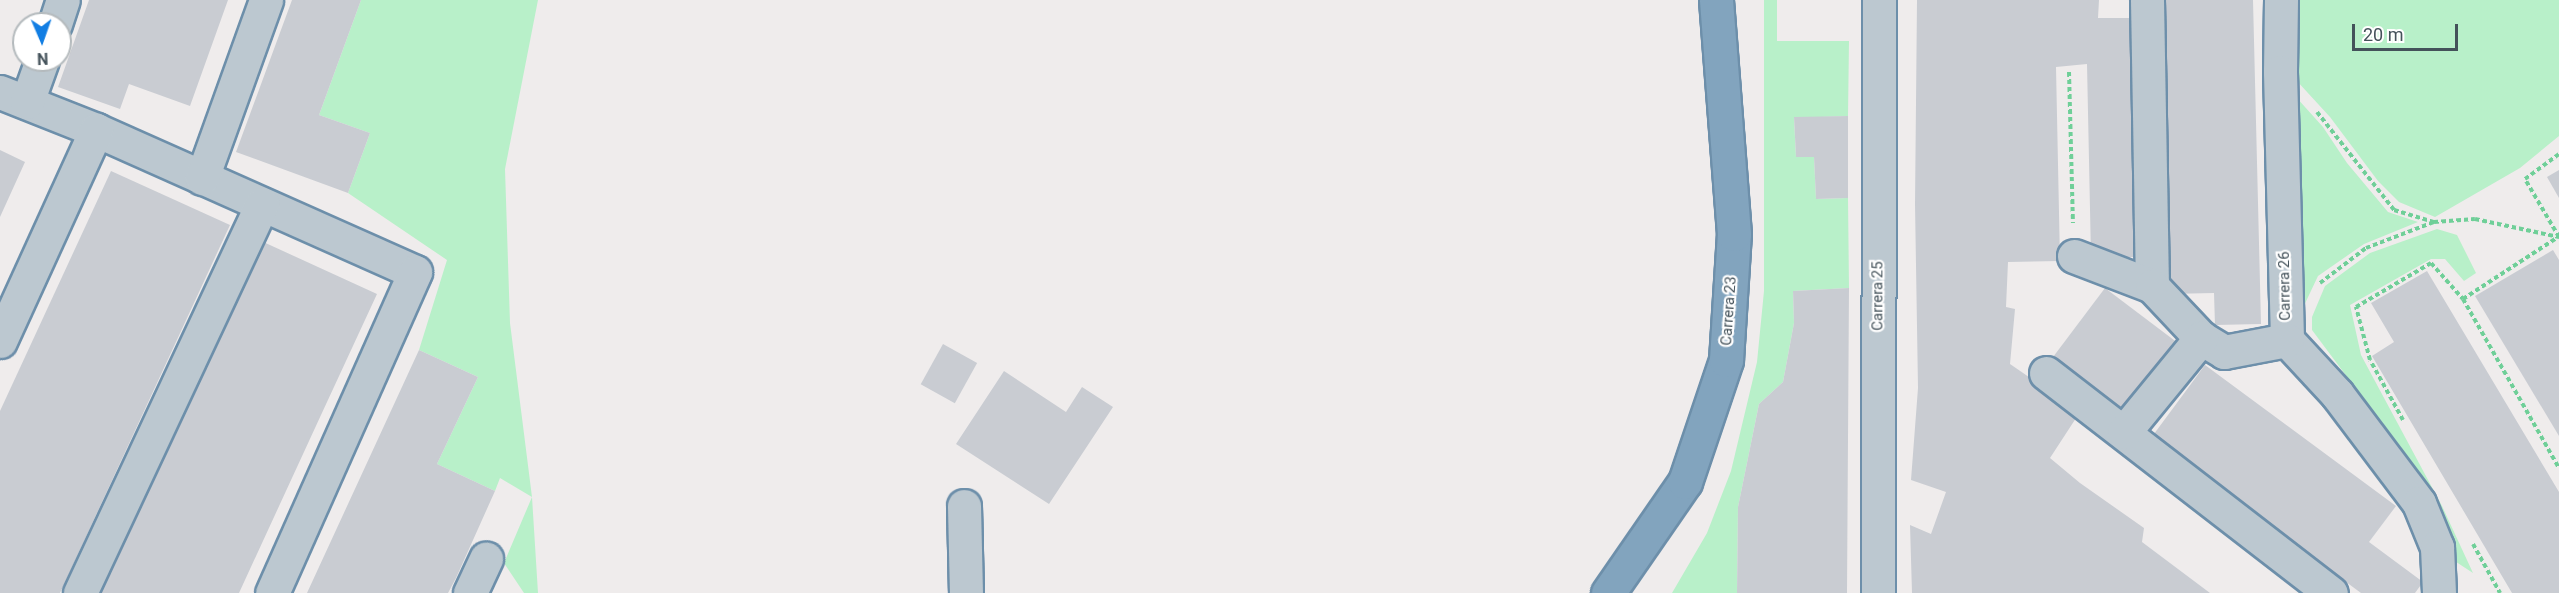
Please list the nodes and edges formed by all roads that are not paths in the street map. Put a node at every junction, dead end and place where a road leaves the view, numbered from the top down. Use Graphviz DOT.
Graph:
graph roads {
  1 [pos="266,0"];
  2 [pos="1716,0"];
  3 [pos="1879,0"];
  4 [pos="2147,0"];
  5 [pos="2282,0"];
  6 [pos="33,72"];
  7 [pos="14,97"];
  8 [pos="96,130"];
  9 [pos="202,178"];
  10 [pos="262,204"];
  11 [pos="2074,256"];
  12 [pos="2152,286"];
  13 [pos="2201,338"];
  14 [pos="2287,340"];
  15 [pos="0,341"];
  16 [pos="2046,373"];
  17 [pos="2124,432"];
  18 [pos="964,506"];
  19 [pos="486,559"];
  20 [pos="80,593"];
  21 [pos="272,593"];
  22 [pos="470,593"];
  23 [pos="966,593"];
  24 [pos="1608,593"];
  25 [pos="1878,593"];
  26 [pos="2331,593"];
  27 [pos="2439,593"];
  1 -- 9 [label="street"];
  2 -- 24 [label="highway, Carrera 23"];
  3 -- 25 [label="street, Carrera 25"];
  4 -- 12 [label="street"];
  5 -- 14 [label="street, Carrera 26"];
  6 -- 7 [label="street"];
  7 -- 8 [label="street"];
  8 -- 9 [label="street"];
  8 -- 15 [label="street"];
  9 -- 10 [label="street"];
  10 -- 20 [label="street"];
  10 -- 21 [label="street"];
  11 -- 12 [label="street"];
  12 -- 13 [label="street"];
  13 -- 14 [label="street"];
  13 -- 17 [label="street"];
  14 -- 27 [label="street, Carrera 26"];
  16 -- 17 [label="street"];
  17 -- 26 [label="street"];
  18 -- 23 [label="street"];
  19 -- 22 [label="street"];
}
